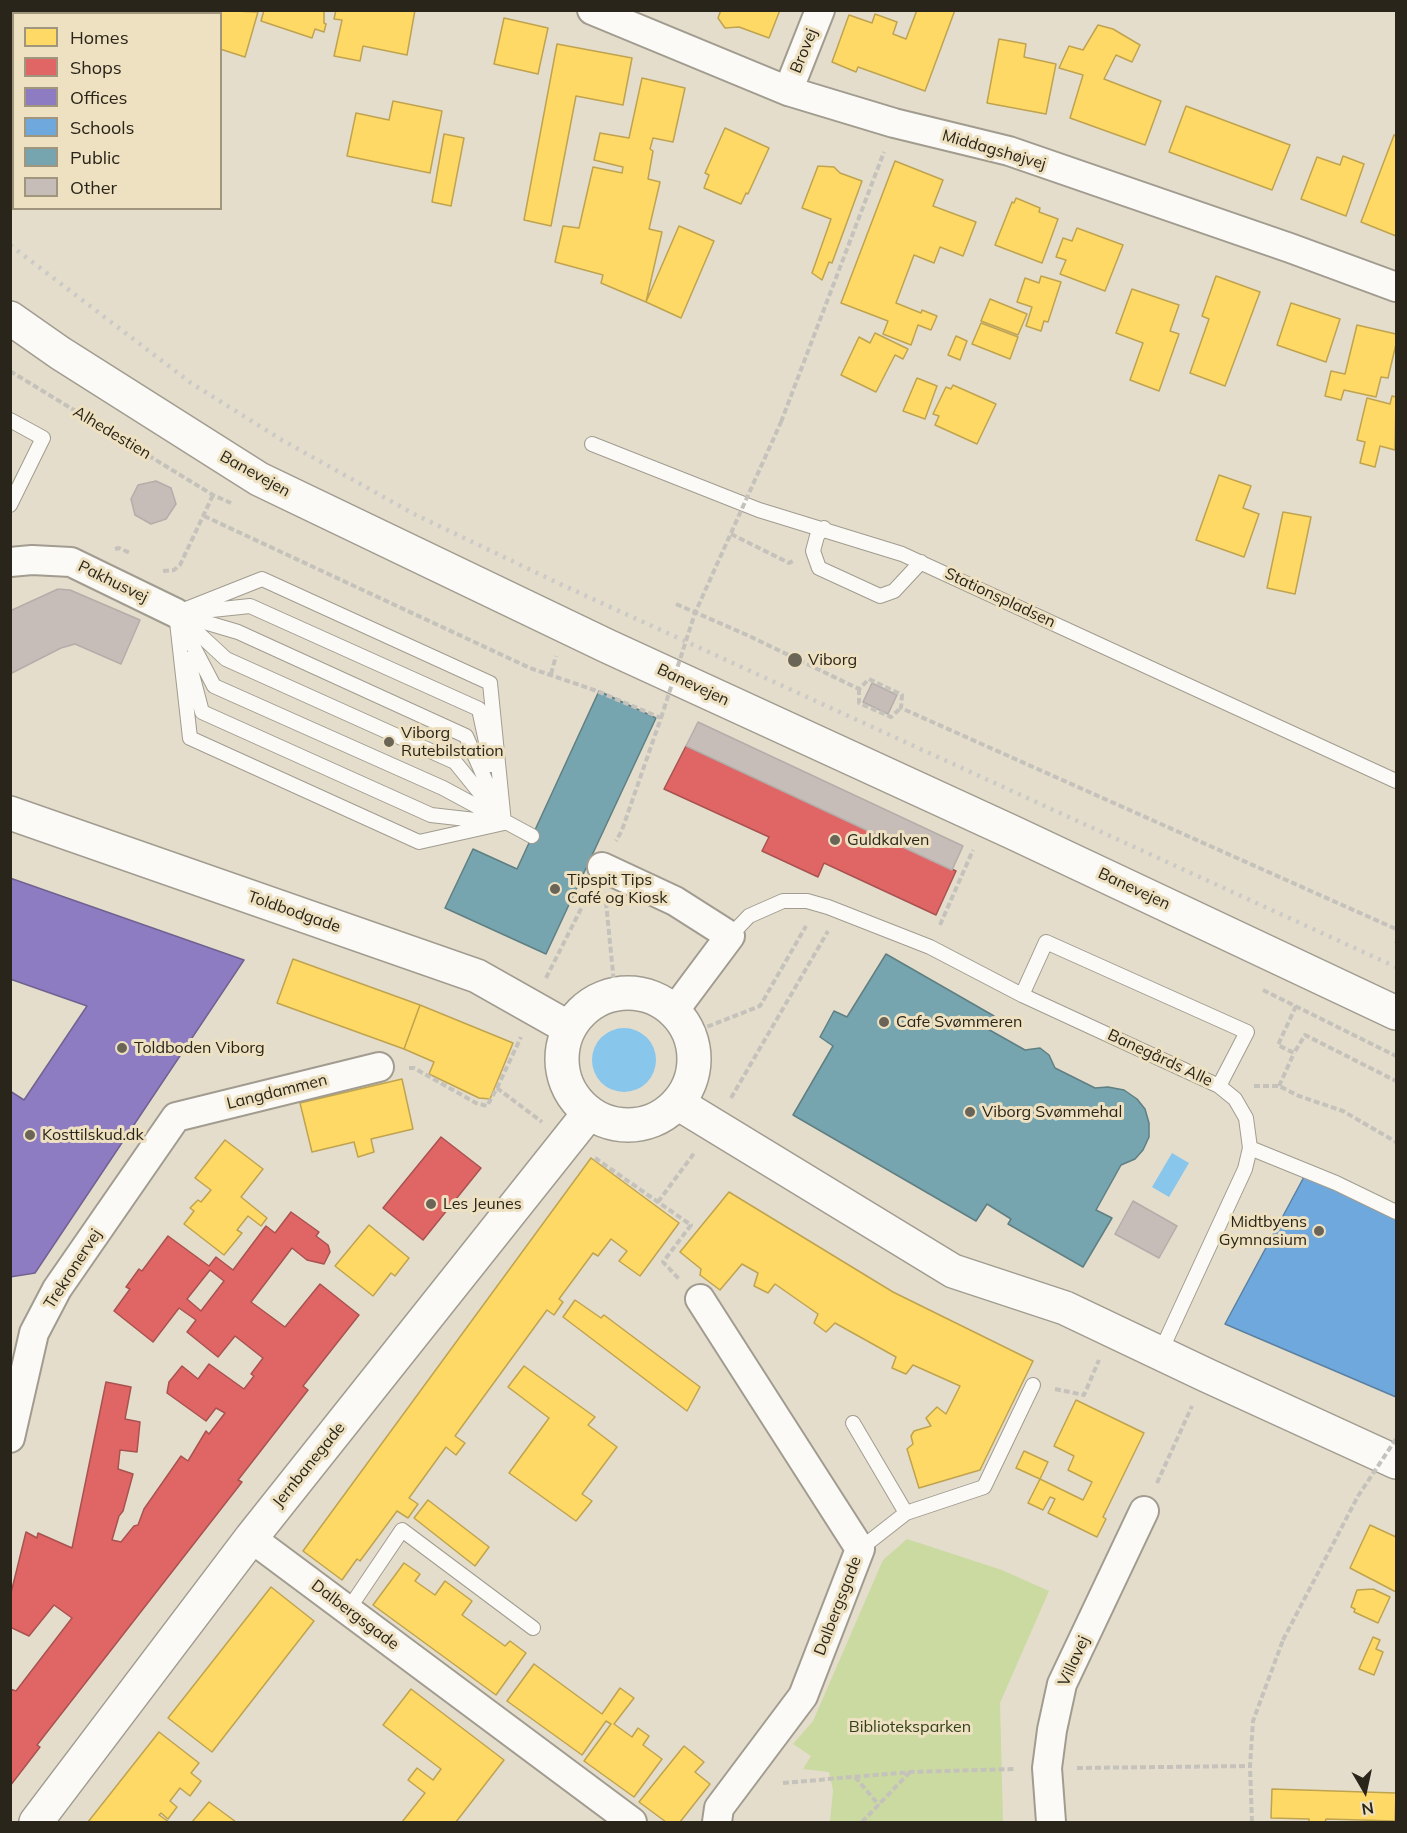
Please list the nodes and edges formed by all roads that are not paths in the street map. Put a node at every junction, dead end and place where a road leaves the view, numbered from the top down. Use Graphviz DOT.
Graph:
graph roads {
  1 [pos="592,10"];
  2 [pos="820,10"];
  3 [pos="788,91"];
  4 [pos="1396,287"];
  5 [pos="10,318"];
  6 [pos="10,420"];
  7 [pos="592,444"];
  8 [pos="10,505"];
  9 [pos="824,528"];
  10 [pos="10,562"];
  11 [pos="921,562"];
  12 [pos="177,613"];
  13 [pos="1396,781"];
  14 [pos="10,813"];
  15 [pos="504,823"];
  16 [pos="532,836"];
  17 [pos="595,865"];
  18 [pos="730,936"];
  19 [pos="1022,995"];
  20 [pos="1396,1013"];
  21 [pos="681,1022"];
  22 [pos="569,1028"];
  23 [pos="379,1067"];
  24 [pos="1219,1086"];
  25 [pos="679,1104"];
  26 [pos="589,1113"];
  27 [pos="176,1117"];
  28 [pos="1250,1148"];
  29 [pos="1396,1212"];
  30 [pos="699,1299"];
  31 [pos="1160,1353"];
  32 [pos="1033,1385"];
  33 [pos="853,1423"];
  34 [pos="10,1438"];
  35 [pos="1396,1462"];
  36 [pos="1144,1511"];
  37 [pos="906,1513"];
  38 [pos="251,1538"];
  39 [pos="860,1549"];
  40 [pos="348,1610"];
  41 [pos="533,1628"];
  42 [pos="36,1822"];
  43 [pos="632,1822"];
  44 [pos="717,1822"];
  45 [pos="1051,1822"];
  1 -- 3 [label="street, Middagshøjvej"];
  2 -- 3 [label="street, Brovej"];
  3 -- 4 [label="street, Middagshøjvej"];
  5 -- 20 [label="street, Banevejen"];
  6 -- 8 [label="lane"];
  7 -- 9 [label="lane, Stationspladsen"];
  9 -- 11 [label="lane, Stationspladsen"];
  9 -- 11 [label="lane"];
  10 -- 12 [label="street, Pakhusvej"];
  11 -- 13 [label="lane, Stationspladsen"];
  12 -- 15 [label="lane"];
  12 -- 15 [label="lane"];
  12 -- 15 [label="lane"];
  12 -- 15 [label="lane"];
  12 -- 15 [label="lane"];
  12 -- 15 [label="lane"];
  12 -- 15 [label="lane"];
  14 -- 22 [label="street, Toldbodgade"];
  15 -- 16 [label="lane"];
  17 -- 18 [label="street"];
  18 -- 19 [label="lane, Banegårds Alle"];
  18 -- 21 [label="street"];
  19 -- 24 [label="lane, Banegårds Alle"];
  19 -- 24 [label="lane"];
  21 -- 22 [label="street"];
  21 -- 25 [label="street"];
  22 -- 26 [label="street"];
  23 -- 27 [label="street, Langdammen"];
  24 -- 28 [label="lane, Banegårds Alle"];
  25 -- 26 [label="street"];
  25 -- 31 [label="street"];
  26 -- 38 [label="street, Jernbanegade"];
  27 -- 34 [label="street, Trekronervej"];
  28 -- 29 [label="lane"];
  28 -- 31 [label="lane, Banegårds Alle"];
  30 -- 39 [label="street, Dalbergsgade"];
  31 -- 35 [label="street"];
  32 -- 37 [label="lane"];
  33 -- 37 [label="lane"];
  36 -- 45 [label="street, Villavej"];
  37 -- 39 [label="lane"];
  38 -- 40 [label="street, Dalbergsgade"];
  38 -- 42 [label="street, Jernbanegade"];
  39 -- 44 [label="street, Dalbergsgade"];
  40 -- 41 [label="lane"];
  40 -- 43 [label="street, Dalbergsgade"];
}
